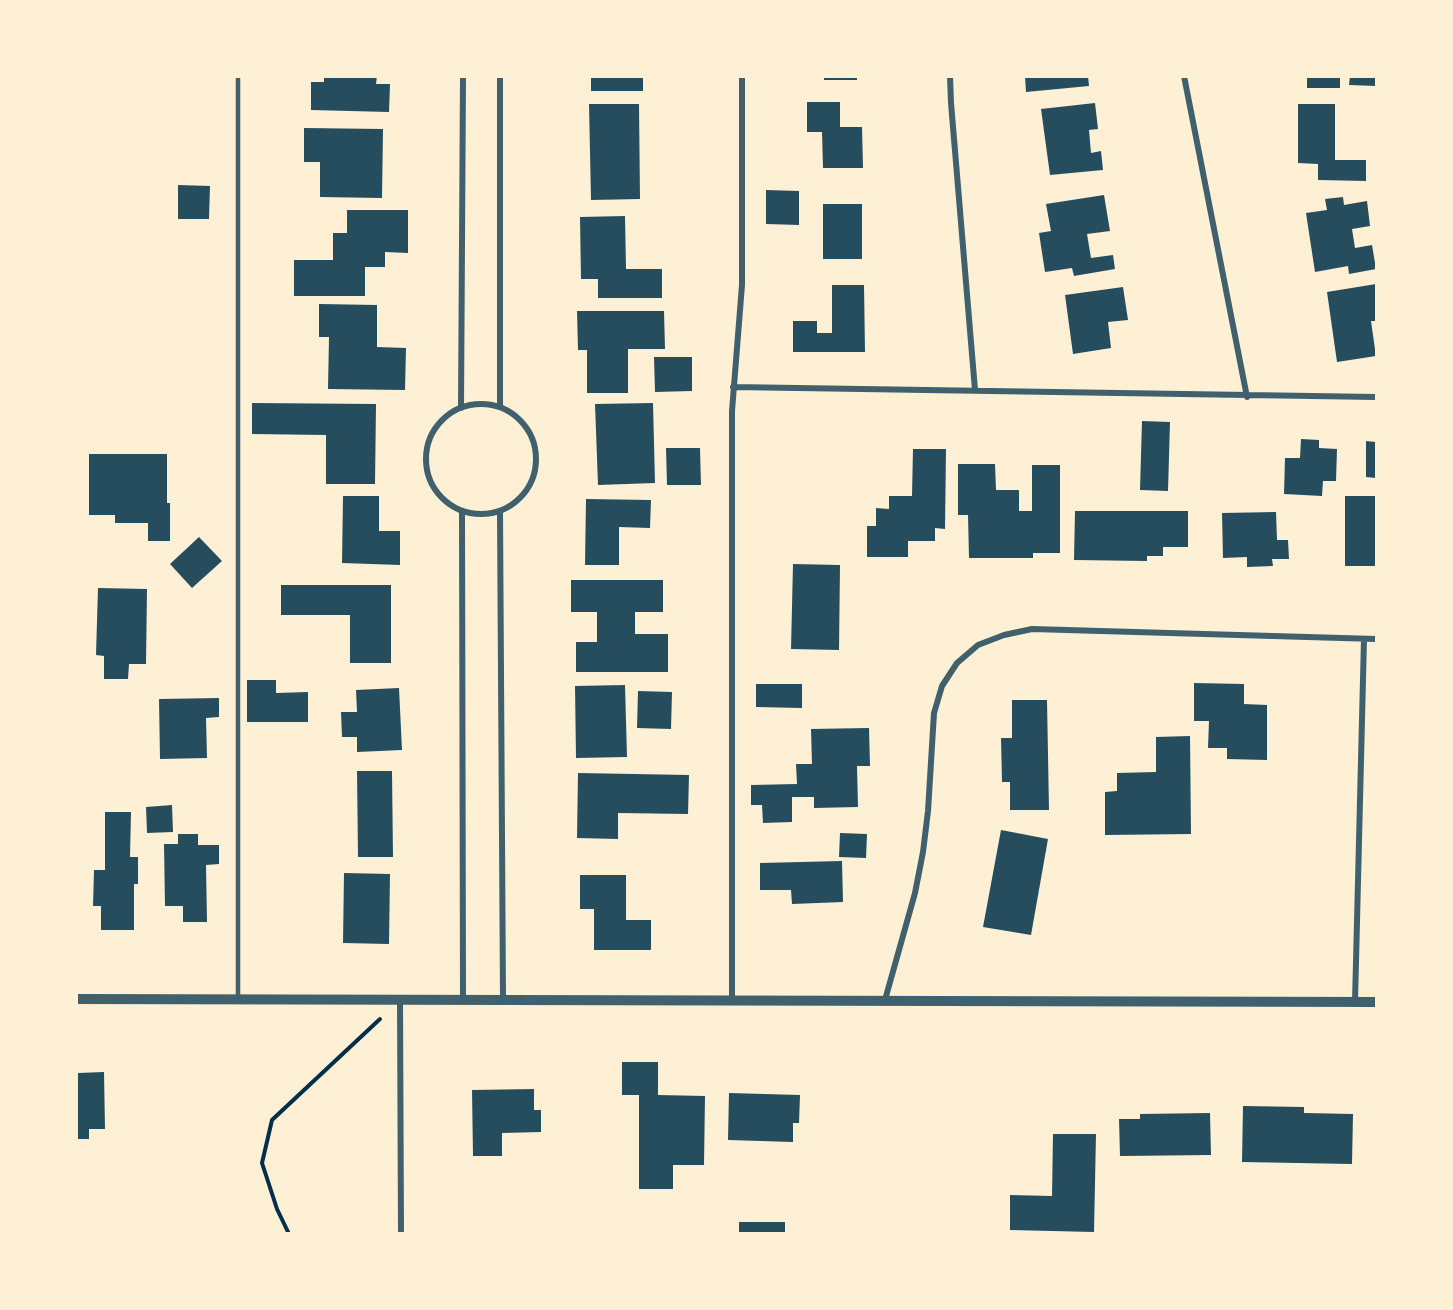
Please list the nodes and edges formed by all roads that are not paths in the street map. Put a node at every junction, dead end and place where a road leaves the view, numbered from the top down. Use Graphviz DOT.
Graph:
graph roads {
  1 [pos="238,76"];
  2 [pos="462,76"];
  3 [pos="500,76"];
  4 [pos="742,76"];
  5 [pos="950,76"];
  6 [pos="1184,76"];
  7 [pos="733,387"];
  8 [pos="975,390"];
  9 [pos="1246,397"];
  10 [pos="1377,398"];
  11 [pos="500,407"];
  12 [pos="461,408"];
  13 [pos="462,511"];
  14 [pos="500,511"];
  15 [pos="1364,639"];
  16 [pos="1377,639"];
  17 [pos="76,999"];
  18 [pos="238,1000"];
  19 [pos="400,1000"];
  20 [pos="463,1000"];
  21 [pos="503,1000"];
  22 [pos="732,1000"];
  23 [pos="885,1000"];
  24 [pos="1355,1002"];
  25 [pos="1377,1002"];
  26 [pos="401,1233"];
  1 -- 18 [label="lane"];
  2 -- 12 [label="street"];
  3 -- 11 [label="street"];
  4 -- 7 [label="street"];
  5 -- 8 [label="street"];
  6 -- 9 [label="street"];
  7 -- 8 [label="street"];
  7 -- 22 [label="street"];
  8 -- 9 [label="street"];
  9 -- 10 [label="street"];
  11 -- 12 [label="street"];
  11 -- 14 [label="street"];
  12 -- 13 [label="street"];
  13 -- 14 [label="street"];
  13 -- 20 [label="street"];
  14 -- 21 [label="street"];
  15 -- 16 [label="street"];
  15 -- 23 [label="street"];
  15 -- 24 [label="street"];
  17 -- 18 [label="street"];
  18 -- 19 [label="street"];
  19 -- 20 [label="street"];
  19 -- 26 [label="street"];
  20 -- 21 [label="street"];
  21 -- 22 [label="street"];
  22 -- 23 [label="street"];
  23 -- 24 [label="street"];
  24 -- 25 [label="street"];
}
